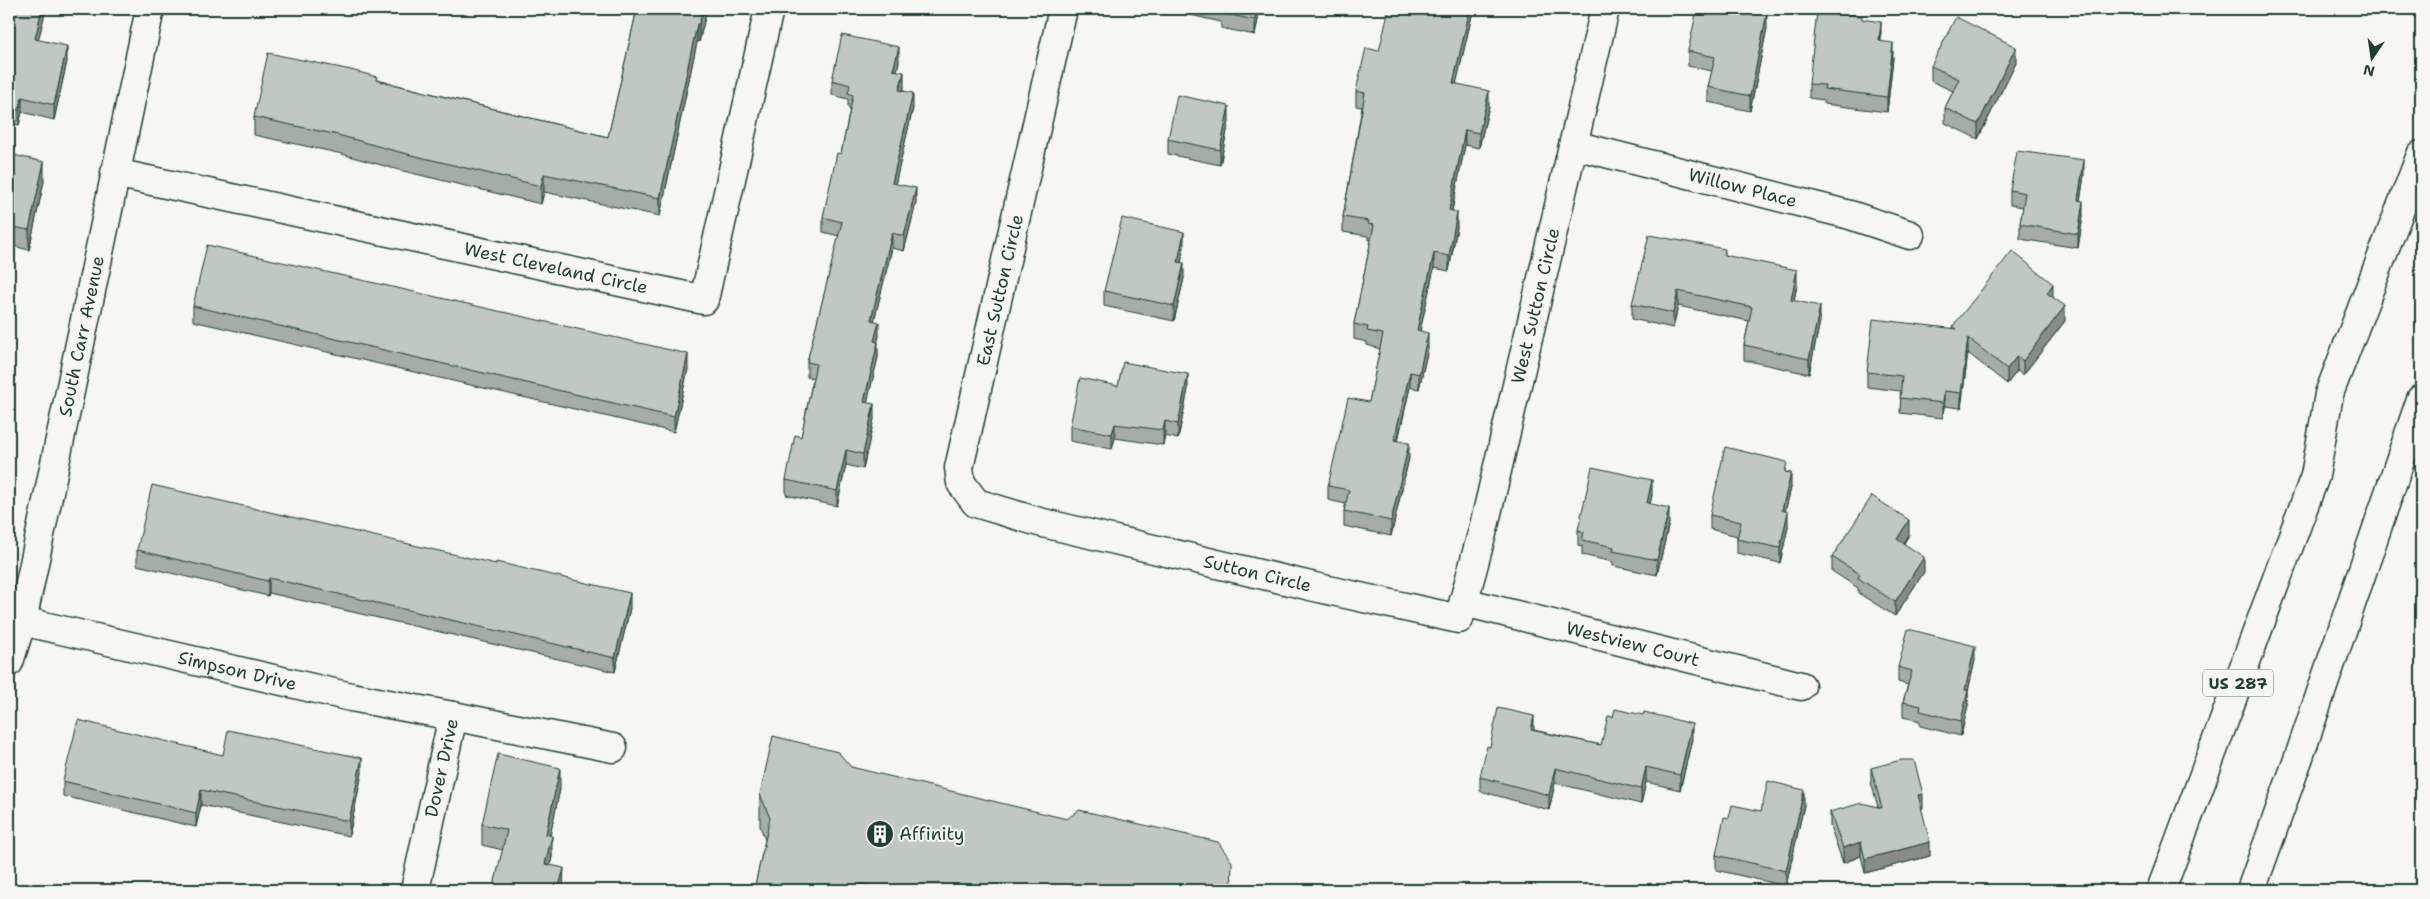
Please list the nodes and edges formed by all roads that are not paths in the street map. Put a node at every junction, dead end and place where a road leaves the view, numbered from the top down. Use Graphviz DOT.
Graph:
graph roads {
  1 [pos="150,9"];
  2 [pos="769,9"];
  3 [pos="1063,9"];
  4 [pos="1605,9"];
  5 [pos="1574,145"];
  6 [pos="2421,155"];
  7 [pos="115,173"];
  8 [pos="1910,235"];
  9 [pos="2421,399"];
  10 [pos="1039,522"];
  11 [pos="1464,602"];
  12 [pos="22,622"];
  13 [pos="9,662"];
  14 [pos="1801,686"];
  15 [pos="453,716"];
  16 [pos="613,748"];
  17 [pos="415,890"];
  18 [pos="2161,890"];
  19 [pos="2251,890"];
  1 -- 7 [label="street, South Carr Avenue"];
  2 -- 7 [label="street, West Cleveland Circle"];
  3 -- 10 [label="street, East Sutton Circle"];
  4 -- 5 [label="street, West Sutton Circle"];
  5 -- 8 [label="street, Willow Place"];
  5 -- 11 [label="street, West Sutton Circle"];
  6 -- 18 [label="street, US 287"];
  7 -- 12 [label="street, South Carr Avenue"];
  9 -- 19 [label="street"];
  10 -- 11 [label="street, Sutton Circle"];
  11 -- 14 [label="street, Westview Court"];
  12 -- 13 [label="street, South Carr Avenue"];
  12 -- 15 [label="street, Simpson Drive"];
  15 -- 16 [label="street, Dover Drive"];
  15 -- 17 [label="street, Dover Drive"];
}
